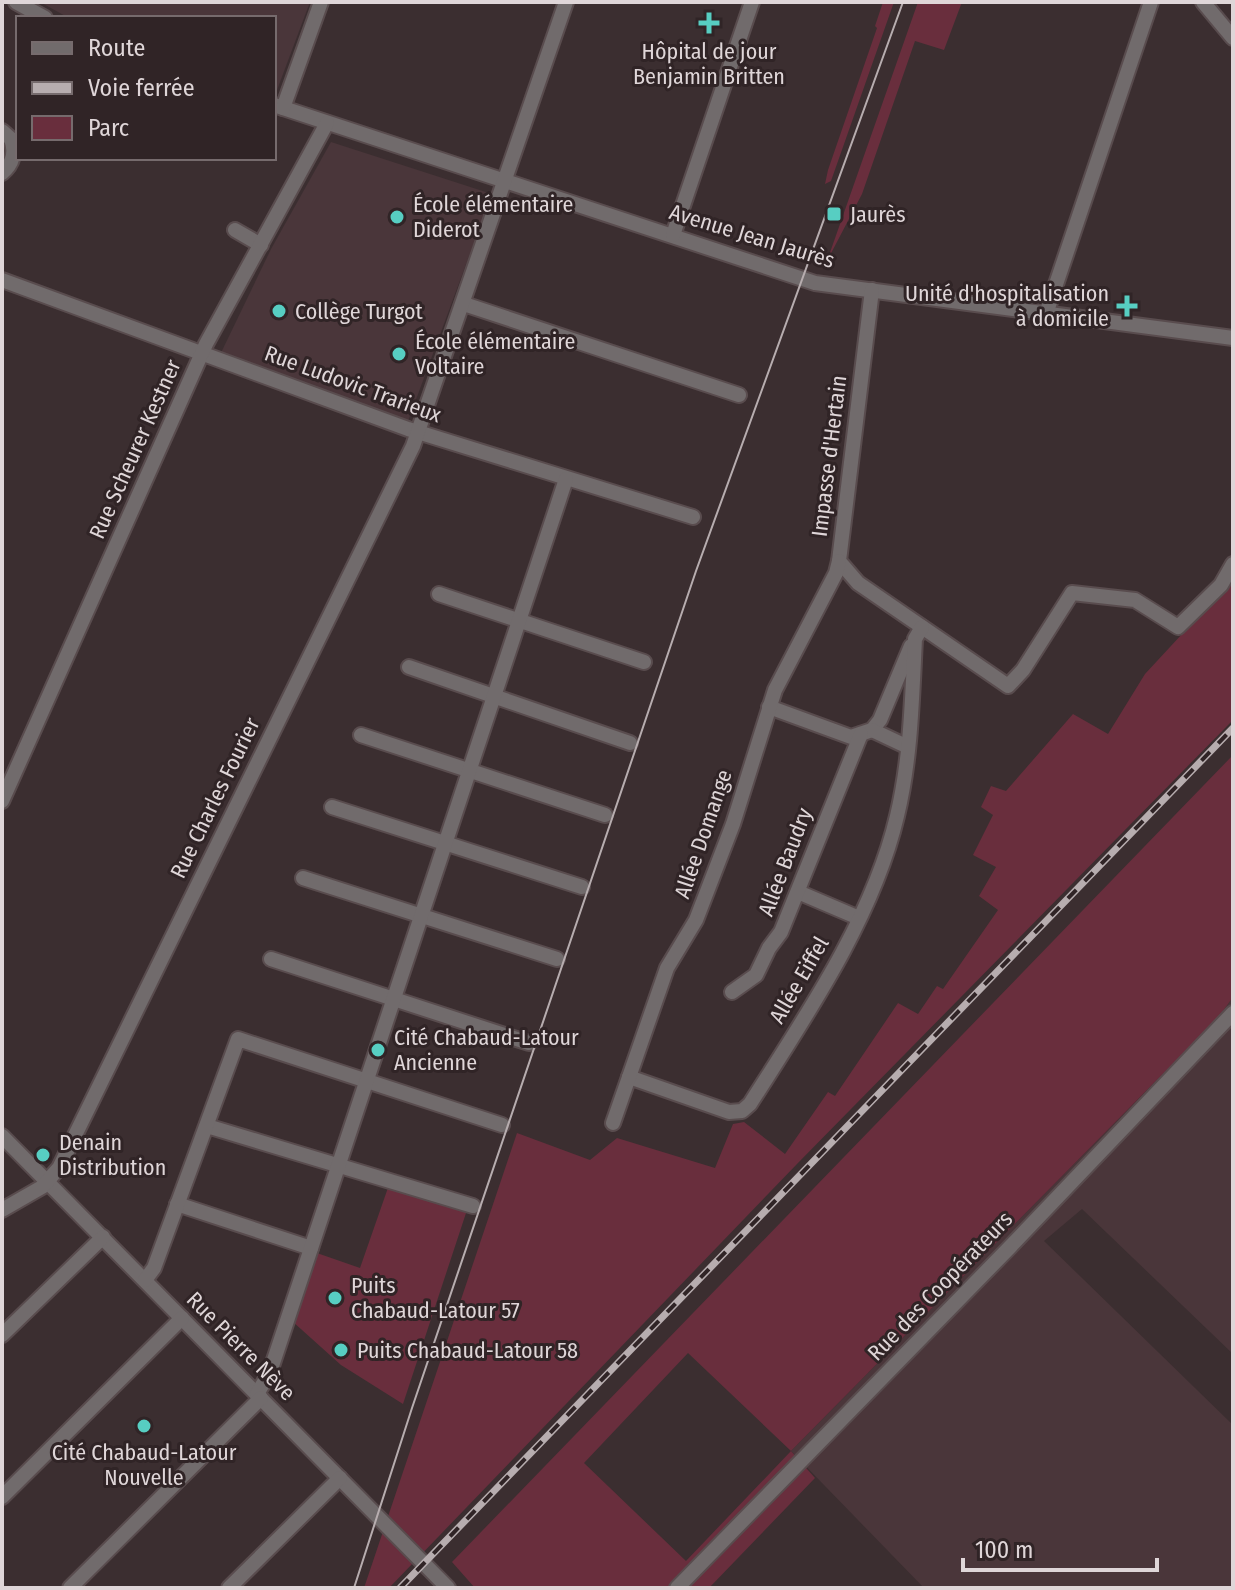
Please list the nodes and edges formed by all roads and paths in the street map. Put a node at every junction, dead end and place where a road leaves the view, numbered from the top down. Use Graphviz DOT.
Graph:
graph roads {
  1 [pos="16,2"];
  2 [pos="321,2"];
  3 [pos="566,2"];
  4 [pos="752,2"];
  5 [pos="1151,2"];
  6 [pos="1203,2"];
  7 [pos="41,16"];
  8 [pos="1233,38"];
  9 [pos="278,106"];
  10 [pos="327,123"];
  11 [pos="2,131"];
  12 [pos="2,173"];
  13 [pos="506,181"];
  14 [pos="235,230"];
  15 [pos="673,235"];
  16 [pos="261,245"];
  17 [pos="2,280"];
  18 [pos="872,290"];
  19 [pos="464,304"];
  20 [pos="1046,314"];
  21 [pos="1233,338"];
  22 [pos="202,354"];
  23 [pos="739,395"];
  24 [pos="419,432"];
  25 [pos="566,479"];
  26 [pos="693,517"];
  27 [pos="839,561"];
  28 [pos="1233,564"];
  29 [pos="439,594"];
  30 [pos="520,621"];
  31 [pos="919,633"];
  32 [pos="644,662"];
  33 [pos="409,667"];
  34 [pos="494,696"];
  35 [pos="769,707"];
  36 [pos="867,732"];
  37 [pos="361,735"];
  38 [pos="630,743"];
  39 [pos="908,747"];
  40 [pos="470,771"];
  41 [pos="2,801"];
  42 [pos="332,807"];
  43 [pos="605,815"];
  44 [pos="445,843"];
  45 [pos="303,878"];
  46 [pos="582,887"];
  47 [pos="798,892"];
  48 [pos="422,916"];
  49 [pos="859,918"];
  50 [pos="271,959"];
  51 [pos="557,959"];
  52 [pos="732,992"];
  53 [pos="394,999"];
  54 [pos="1233,1013"];
  55 [pos="529,1043"];
  56 [pos="629,1077"];
  57 [pos="367,1081"];
  58 [pos="613,1123"];
  59 [pos="502,1125"];
  60 [pos="207,1126"];
  61 [pos="2,1136"];
  62 [pos="339,1164"];
  63 [pos="48,1182"];
  64 [pos="177,1204"];
  65 [pos="473,1206"];
  66 [pos="2,1210"];
  67 [pos="103,1237"];
  68 [pos="311,1248"];
  69 [pos="145,1280"];
  70 [pos="182,1318"];
  71 [pos="2,1335"];
  72 [pos="259,1396"];
  73 [pos="340,1478"];
  74 [pos="2,1497"];
  75 [pos="70,1588"];
  76 [pos="229,1588"];
  77 [pos="448,1588"];
  78 [pos="677,1588"];
  1 -- 7 [label="street"];
  2 -- 9 [label="street"];
  3 -- 13 [label="street, Rue Charles Fourier"];
  4 -- 15 [label="street"];
  5 -- 20 [label="street"];
  6 -- 8 [label="street"];
  9 -- 10 [label="street, Avenue Jean Jaurès"];
  10 -- 13 [label="street, Avenue Jean Jaurès"];
  10 -- 16 [label="street, Rue Scheurer Kestner"];
  11 -- 12 [label="street"];
  13 -- 15 [label="street, Avenue Jean Jaurès"];
  13 -- 19 [label="street, Rue Charles Fourier"];
  14 -- 16 [label="street"];
  15 -- 18 [label="street, Avenue Jean Jaurès"];
  16 -- 22 [label="street, Rue Scheurer Kestner"];
  17 -- 22 [label="street, Rue Ludovic Trarieux"];
  18 -- 20 [label="street, Avenue Jean Jaurès"];
  18 -- 27 [label="street, Impasse d'Hertain"];
  19 -- 23 [label="street"];
  19 -- 24 [label="street, Rue Charles Fourier"];
  20 -- 21 [label="street, Avenue Jean Jaurès"];
  22 -- 24 [label="street, Rue Ludovic Trarieux"];
  22 -- 41 [label="street, Rue Scheurer Kestner"];
  24 -- 25 [label="street, Rue Ludovic Trarieux"];
  24 -- 63 [label="street, Rue Charles Fourier"];
  25 -- 26 [label="street, Rue Ludovic Trarieux"];
  25 -- 30 [label="street"];
  27 -- 31 [label="street, Impasse d'Hertain"];
  27 -- 35 [label="street, Allée Domange"];
  28 -- 31 [label="street, Impasse d'Hertain"];
  29 -- 30 [label="street"];
  30 -- 32 [label="street"];
  30 -- 34 [label="street"];
  31 -- 36 [label="street, Allée Baudry"];
  31 -- 39 [label="street, Allée Eiffel"];
  33 -- 34 [label="street"];
  34 -- 38 [label="street"];
  34 -- 40 [label="street"];
  35 -- 36 [label="street"];
  35 -- 56 [label="street, Allée Domange"];
  36 -- 39 [label="street"];
  36 -- 47 [label="street, Allée Baudry"];
  37 -- 40 [label="street"];
  39 -- 49 [label="street, Allée Eiffel"];
  40 -- 43 [label="street"];
  40 -- 44 [label="street"];
  42 -- 44 [label="street"];
  44 -- 46 [label="street"];
  44 -- 48 [label="street"];
  45 -- 48 [label="street"];
  47 -- 49 [label="street"];
  47 -- 52 [label="street, Allée Baudry"];
  48 -- 51 [label="street"];
  48 -- 53 [label="street"];
  49 -- 56 [label="street, Allée Eiffel"];
  50 -- 53 [label="street"];
  53 -- 55 [label="street"];
  53 -- 57 [label="street"];
  54 -- 78 [label="street, Rue des Coopérateurs"];
  56 -- 58 [label="street, Allée Domange"];
  57 -- 59 [label="street"];
  57 -- 60 [label="street"];
  57 -- 62 [label="street"];
  60 -- 62 [label="street"];
  60 -- 64 [label="street"];
  61 -- 63 [label="street, Rue Pierre Nève"];
  62 -- 65 [label="street"];
  62 -- 68 [label="street"];
  63 -- 66 [label="street"];
  63 -- 67 [label="street, Rue Pierre Nève"];
  64 -- 68 [label="street"];
  64 -- 69 [label="street"];
  67 -- 69 [label="street, Rue Pierre Nève"];
  67 -- 71 [label="street"];
  68 -- 72 [label="street"];
  69 -- 70 [label="street, Rue Pierre Nève"];
  70 -- 72 [label="street, Rue Pierre Nève"];
  70 -- 74 [label="street"];
  72 -- 73 [label="street, Rue Pierre Nève"];
  72 -- 75 [label="street"];
  73 -- 76 [label="street"];
  73 -- 77 [label="street, Rue Pierre Nève"];
}
